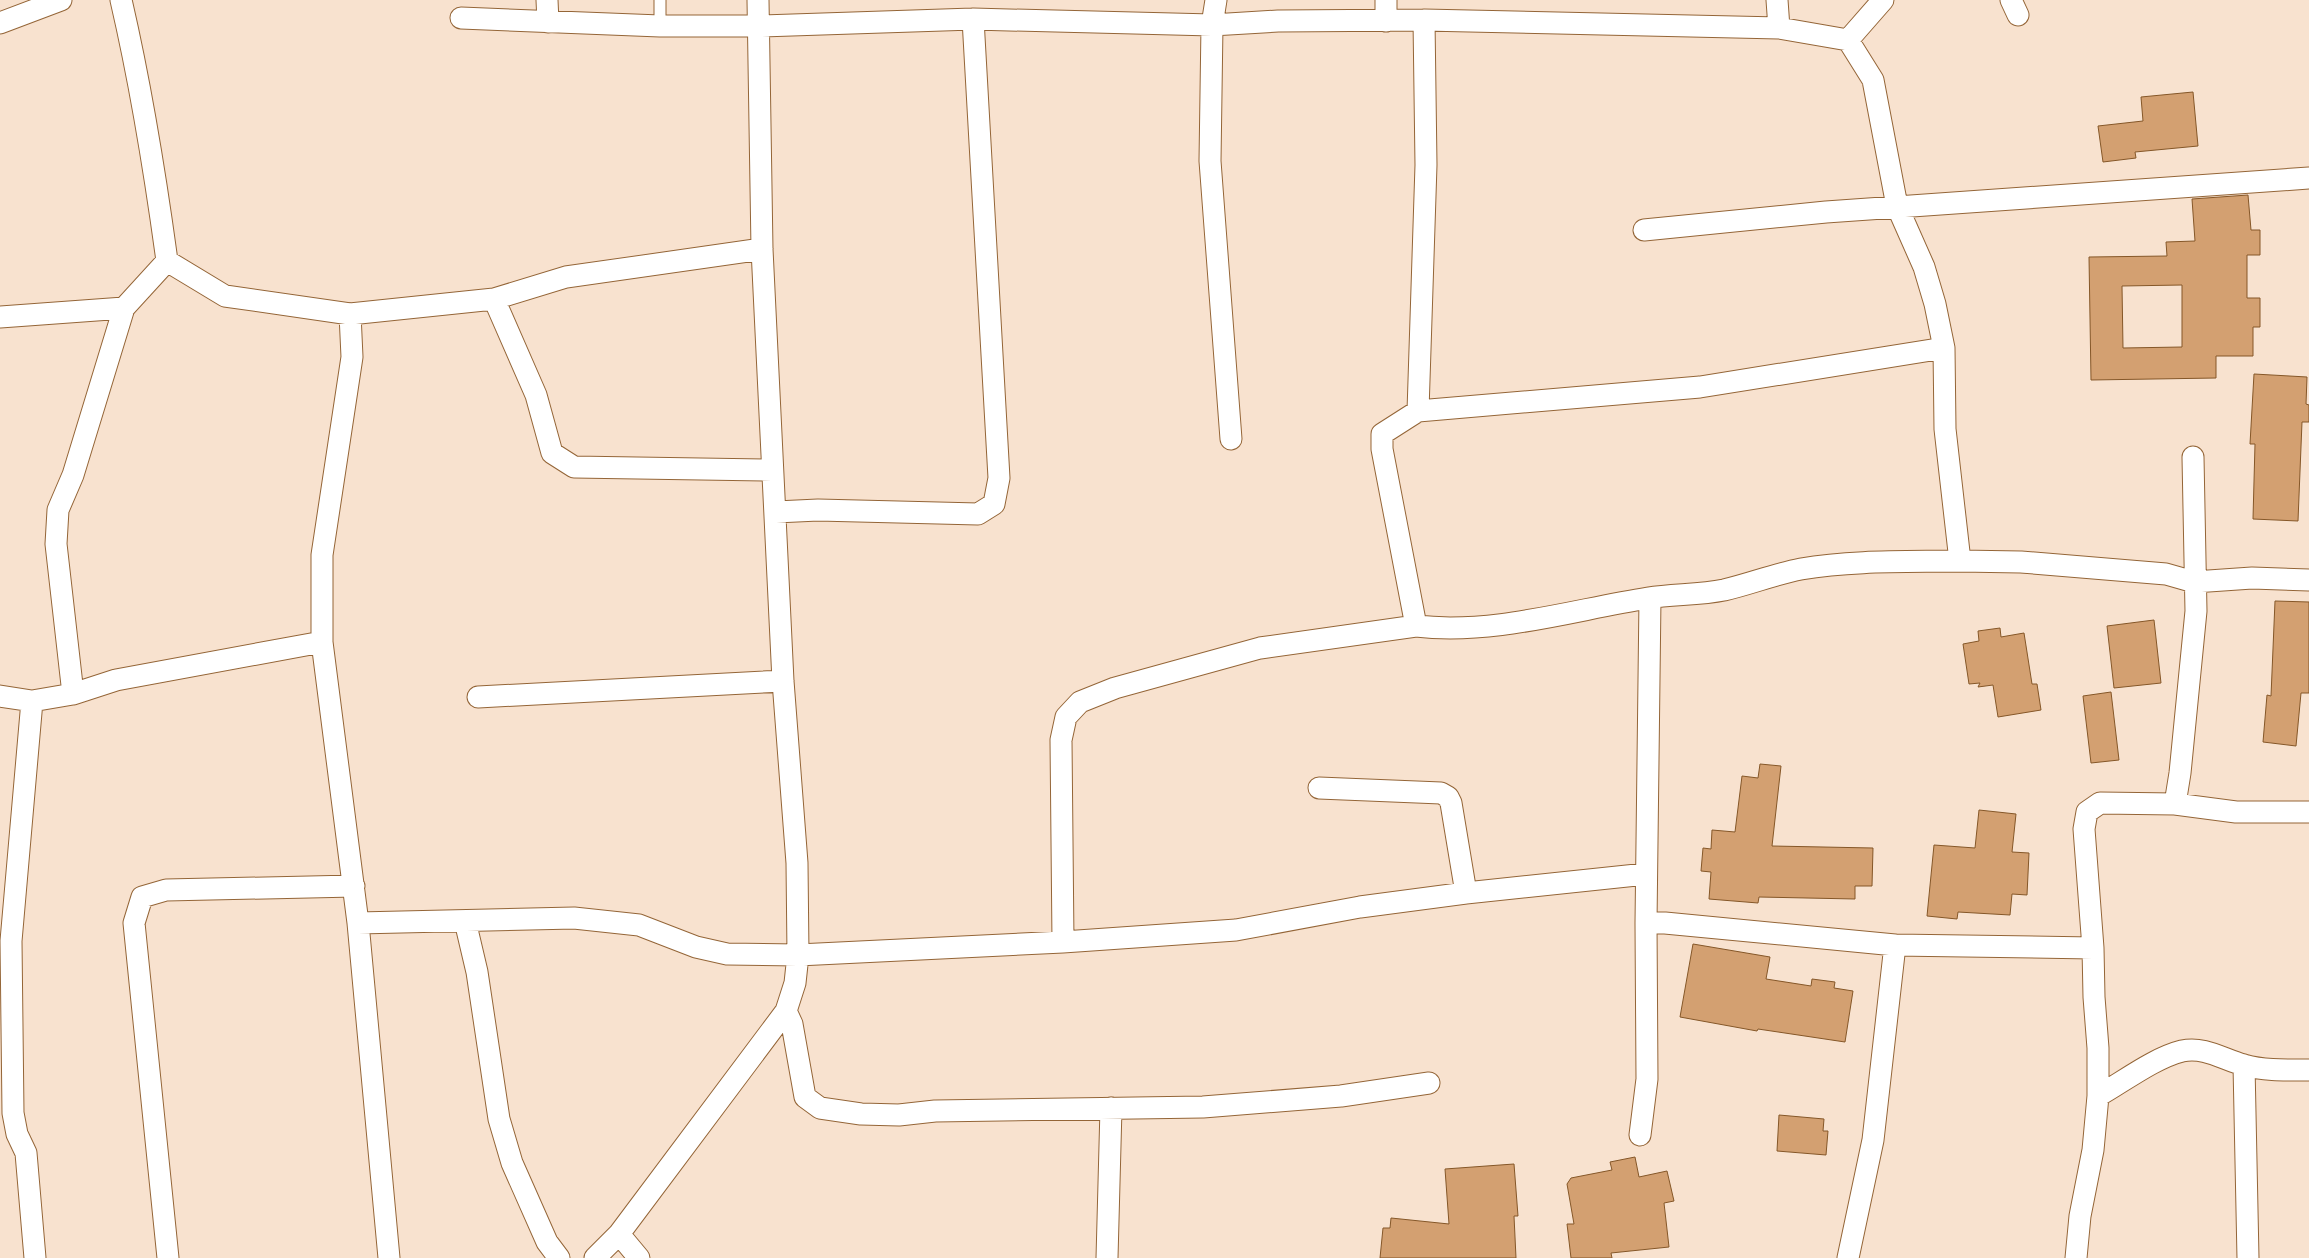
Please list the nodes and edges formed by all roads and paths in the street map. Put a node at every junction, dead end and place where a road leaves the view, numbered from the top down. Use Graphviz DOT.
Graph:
graph roads {
  1 [pos="61,0"];
  2 [pos="121,0"];
  3 [pos="547,0"];
  4 [pos="660,0"];
  5 [pos="758,0"];
  6 [pos="1216,0"];
  7 [pos="1386,0"];
  8 [pos="1777,0"];
  9 [pos="1883,0"];
  10 [pos="461,18"];
  11 [pos="973,19"];
  12 [pos="1424,20"];
  13 [pos="1386,21"];
  14 [pos="548,22"];
  15 [pos="0,23"];
  16 [pos="1212,25"];
  17 [pos="660,26"];
  18 [pos="759,26"];
  19 [pos="1779,28"];
  20 [pos="1848,40"];
  21 [pos="2309,178"];
  22 [pos="1897,206"];
  23 [pos="1644,230"];
  24 [pos="762,249"];
  25 [pos="166,260"];
  26 [pos="494,299"];
  27 [pos="124,308"];
  28 [pos="350,314"];
  29 [pos="0,316"];
  30 [pos="1944,348"];
  31 [pos="1418,411"];
  32 [pos="1232,439"];
  33 [pos="2193,457"];
  34 [pos="772,470"];
  35 [pos="776,512"];
  36 [pos="1960,560"];
  37 [pos="2309,580"];
  38 [pos="2194,582"];
  39 [pos="1650,598"];
  40 [pos="1416,626"];
  41 [pos="322,642"];
  42 [pos="783,681"];
  43 [pos="73,694"];
  44 [pos="0,696"];
  45 [pos="478,697"];
  46 [pos="32,701"];
  47 [pos="1319,788"];
  48 [pos="2175,804"];
  49 [pos="2309,812"];
  50 [pos="1646,874"];
  51 [pos="354,886"];
  52 [pos="1466,892"];
  53 [pos="465,921"];
  54 [pos="358,923"];
  55 [pos="1646,923"];
  56 [pos="1063,942"];
  57 [pos="1895,944"];
  58 [pos="2093,948"];
  59 [pos="798,955"];
  60 [pos="786,1011"];
  61 [pos="2244,1065"];
  62 [pos="2309,1070"];
  63 [pos="1429,1083"];
  64 [pos="2098,1096"];
  65 [pos="1111,1108"];
  66 [pos="1640,1135"];
  67 [pos="619,1234"];
  68 [pos="35,1258"];
  69 [pos="168,1258"];
  70 [pos="389,1258"];
  71 [pos="559,1258"];
  72 [pos="595,1258"];
  73 [pos="639,1258"];
  74 [pos="1107,1258"];
  75 [pos="1848,1258"];
  76 [pos="2076,1258"];
  77 [pos="2248,1258"];
  1 -- 15 [label="street"];
  2 -- 25 [label="street"];
  3 -- 14 [label="street"];
  4 -- 17 [label="lane"];
  5 -- 18 [label="street"];
  6 -- 16 [label="street"];
  7 -- 13 [label="street"];
  8 -- 19 [label="street"];
  9 -- 20 [label="street"];
  10 -- 14 [label="street"];
  11 -- 16 [label="street"];
  11 -- 18 [label="street"];
  11 -- 35 [label="street"];
  12 -- 13 [label="street"];
  12 -- 19 [label="street"];
  12 -- 31 [label="street"];
  13 -- 16 [label="street"];
  14 -- 17 [label="street"];
  16 -- 32 [label="street"];
  17 -- 18 [label="street"];
  18 -- 24 [label="street"];
  19 -- 20 [label="street"];
  20 -- 22 [label="street"];
  21 -- 22 [label="street"];
  22 -- 23 [label="street"];
  22 -- 30 [label="street"];
  24 -- 26 [label="street"];
  24 -- 34 [label="street"];
  25 -- 27 [label="street"];
  25 -- 28 [label="street"];
  26 -- 28 [label="street"];
  26 -- 34 [label="street"];
  27 -- 29 [label="street"];
  27 -- 43 [label="street"];
  28 -- 41 [label="street"];
  30 -- 31 [label="street"];
  30 -- 36 [label="street"];
  31 -- 40 [label="street"];
  33 -- 38 [label="street"];
  34 -- 35 [label="street"];
  35 -- 42 [label="street"];
  36 -- 38 [label="street"];
  36 -- 39 [label="street"];
  37 -- 38 [label="street"];
  38 -- 48 [label="street"];
  39 -- 40 [label="street"];
  39 -- 50 [label="street"];
  40 -- 56 [label="street"];
  41 -- 43 [label="street"];
  41 -- 51 [label="street"];
  42 -- 45 [label="street"];
  42 -- 59 [label="street"];
  43 -- 46 [label="street"];
  44 -- 46 [label="street"];
  46 -- 68 [label="street"];
  47 -- 52 [label="street"];
  48 -- 49 [label="street"];
  48 -- 58 [label="street"];
  50 -- 52 [label="street"];
  50 -- 55 [label="street"];
  51 -- 54 [label="street"];
  51 -- 69 [label="street"];
  52 -- 56 [label="street"];
  53 -- 54 [label="street"];
  53 -- 59 [label="street"];
  53 -- 71 [label="street"];
  54 -- 70 [label="street"];
  55 -- 57 [label="street"];
  55 -- 66 [label="street"];
  56 -- 59 [label="street"];
  57 -- 58 [label="street"];
  57 -- 75 [label="street"];
  58 -- 64 [label="street"];
  59 -- 60 [label="street"];
  60 -- 65 [label="street"];
  60 -- 67 [label="street"];
  61 -- 62 [label="street"];
  61 -- 64 [label="street"];
  61 -- 77 [label="street"];
  63 -- 65 [label="street"];
  64 -- 76 [label="street"];
  65 -- 74 [label="street"];
  67 -- 72 [label="street"];
  67 -- 73 [label="street"];
}
